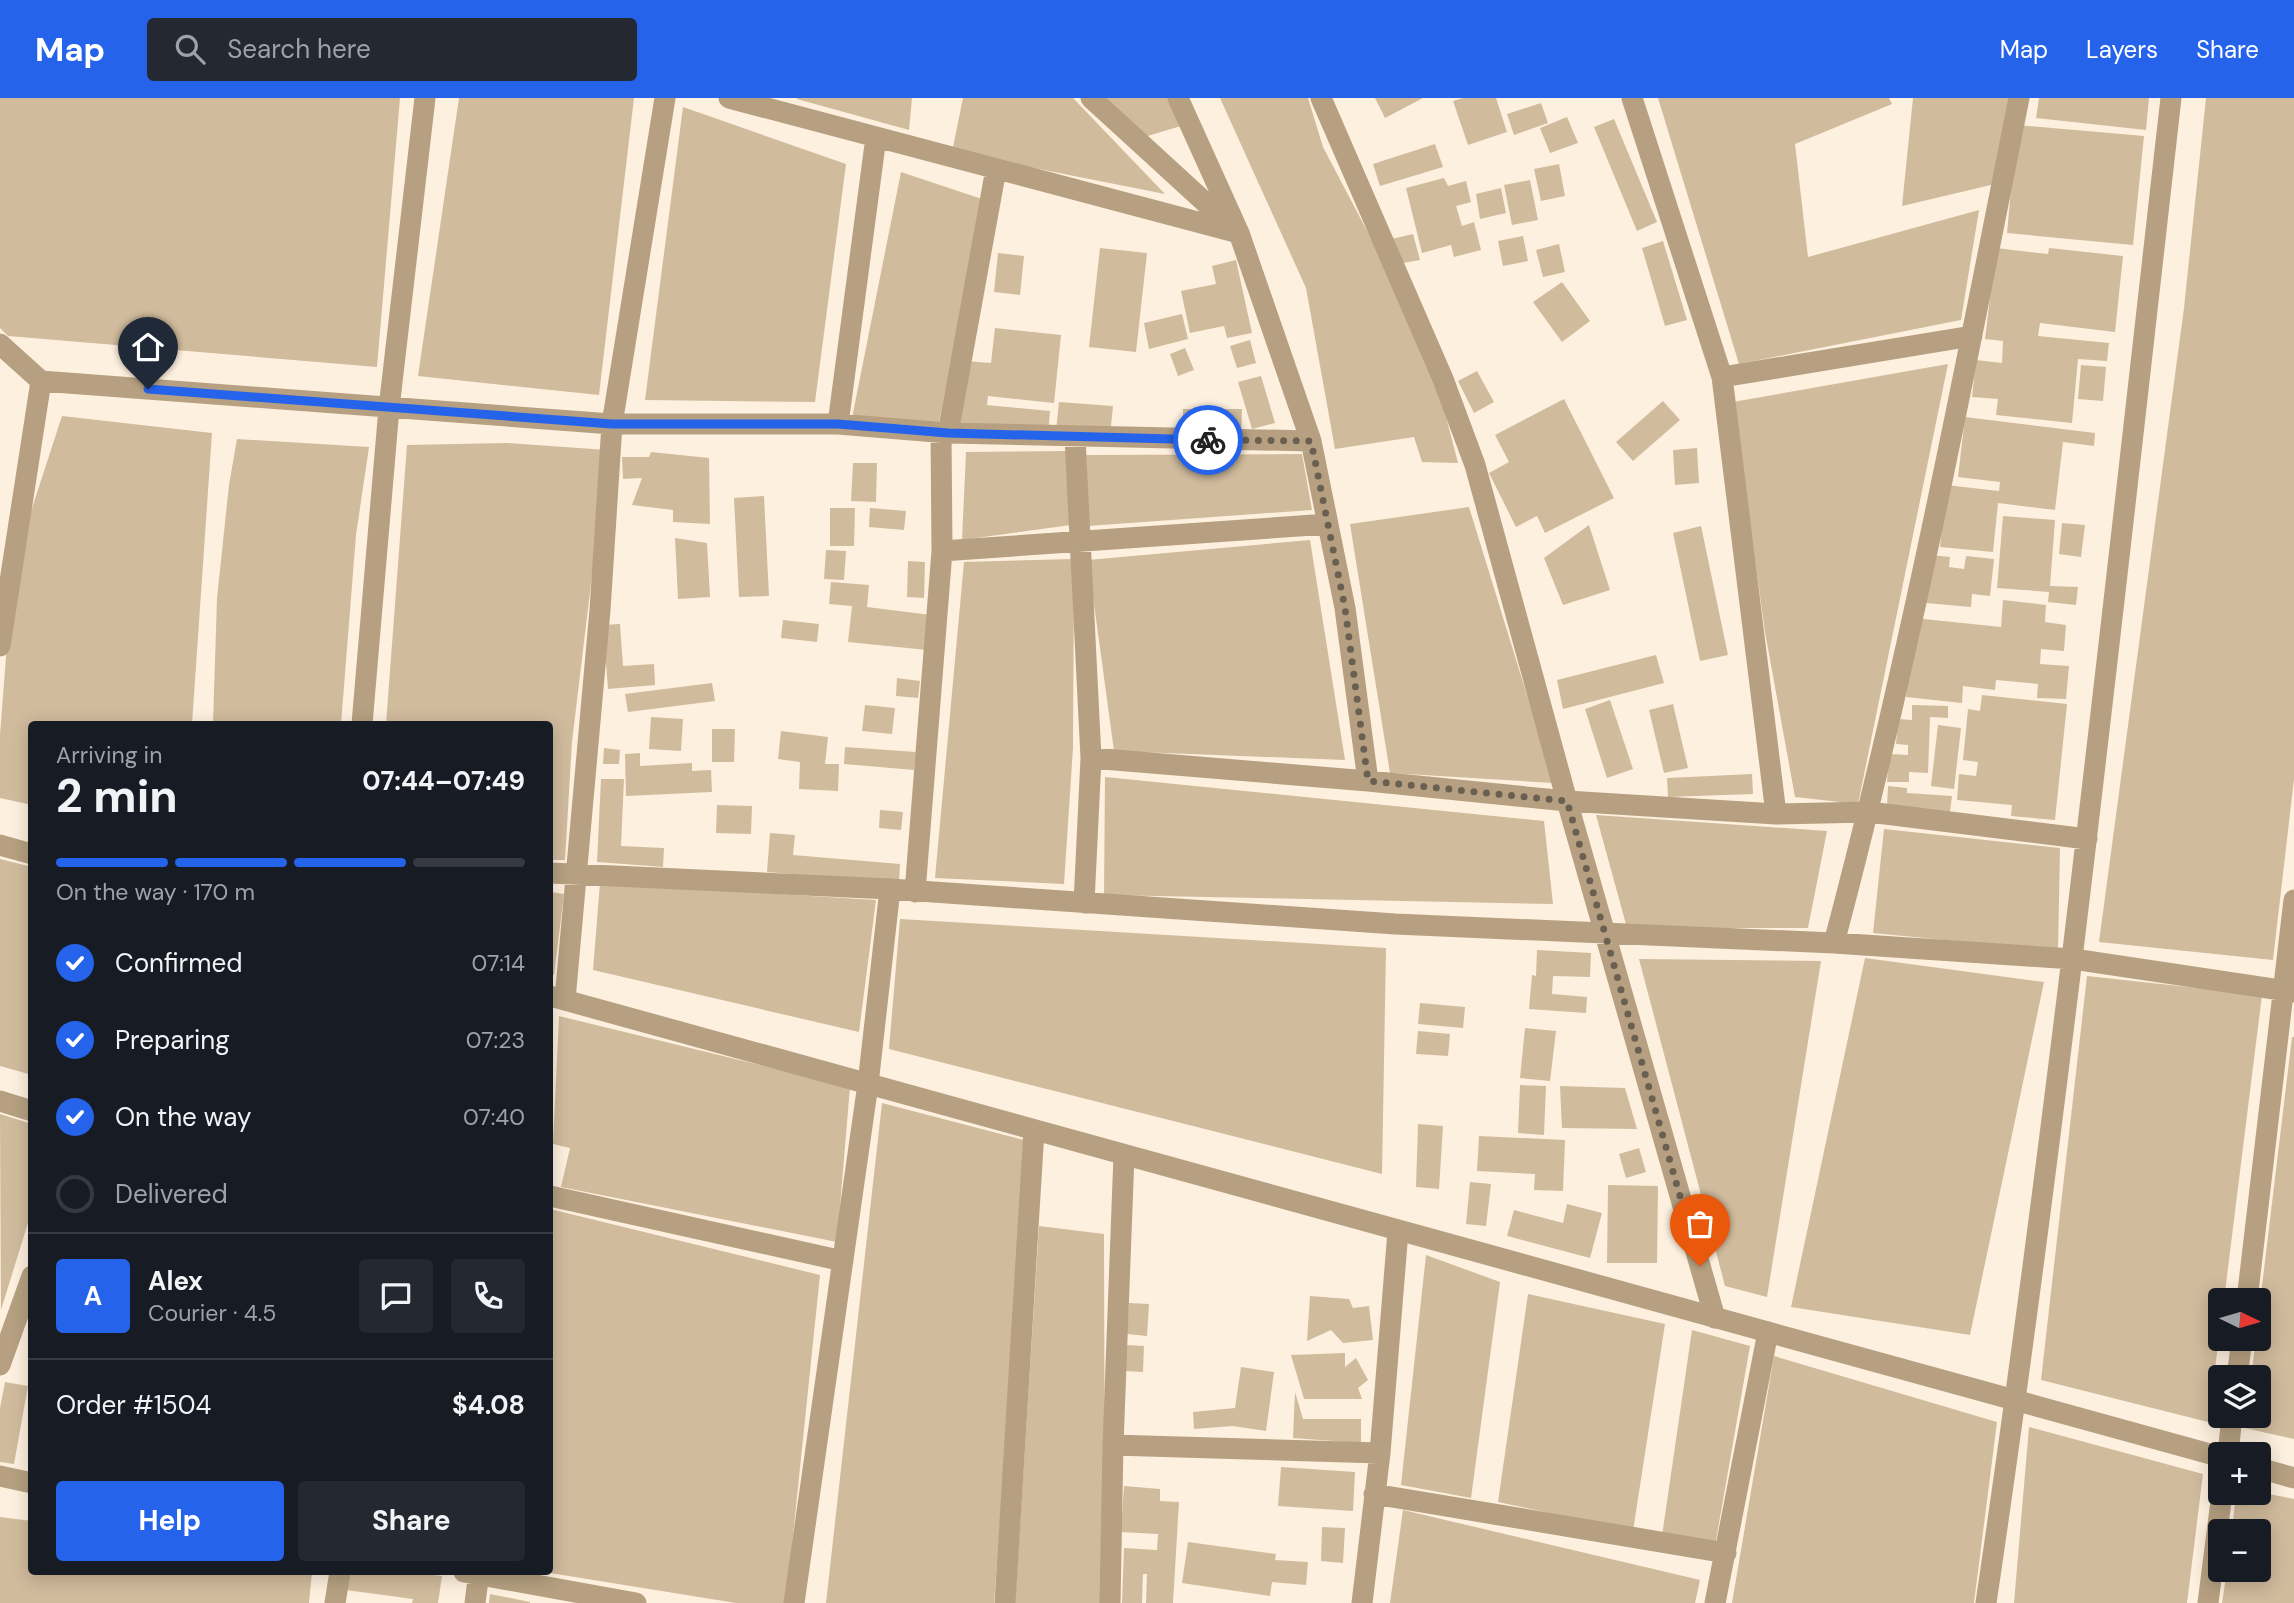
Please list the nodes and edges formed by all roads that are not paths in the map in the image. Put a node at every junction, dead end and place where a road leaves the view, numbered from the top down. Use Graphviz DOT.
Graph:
graph roads {
  1 [pos="425,98"];
  2 [pos="665,98"];
  3 [pos="729,98"];
  4 [pos="1091,98"];
  5 [pos="1178,98"];
  6 [pos="1321,98"];
  7 [pos="1632,98"];
  8 [pos="2019,98"];
  9 [pos="2171,98"];
  10 [pos="876,137"];
  11 [pos="996,169"];
  12 [pos="1239,233"];
  13 [pos="1972,336"];
  14 [pos="0,344"];
  15 [pos="1722,377"];
  16 [pos="41,381"];
  17 [pos="389,408"];
  18 [pos="612,424"];
  19 [pos="838,424"];
  20 [pos="945,433"];
  21 [pos="1075,438"];
  22 [pos="1311,441"];
  23 [pos="1328,524"];
  24 [pos="1079,541"];
  25 [pos="942,551"];
  26 [pos="0,646"];
  27 [pos="362,721"];
  28 [pos="1091,758"];
  29 [pos="1368,781"];
  30 [pos="1567,801"];
  31 [pos="1869,812"];
  32 [pos="1776,814"];
  33 [pos="2087,839"];
  34 [pos="0,845"];
  35 [pos="28,852"];
  36 [pos="553,873"];
  37 [pos="577,875"];
  38 [pos="890,889"];
  39 [pos="915,892"];
  40 [pos="2294,900"];
  41 [pos="1084,903"];
  42 [pos="1604,932"];
  43 [pos="1834,943"];
  44 [pos="2073,959"];
  45 [pos="2289,991"];
  46 [pos="553,998"];
  47 [pos="868,1084"];
  48 [pos="0,1101"];
  49 [pos="28,1110"];
  50 [pos="1034,1130"];
  51 [pos="1124,1155"];
  52 [pos="553,1197"];
  53 [pos="1398,1231"];
  54 [pos="843,1261"];
  55 [pos="28,1287"];
  56 [pos="2248,1288"];
  57 [pos="1715,1318"];
  58 [pos="1769,1332"];
  59 [pos="0,1365"];
  60 [pos="2016,1401"];
  61 [pos="1113,1445"];
  62 [pos="1380,1453"];
  63 [pos="2208,1453"];
  64 [pos="2271,1471"];
  65 [pos="0,1476"];
  66 [pos="2294,1478"];
  67 [pos="28,1482"];
  68 [pos="1374,1494"];
  69 [pos="2220,1505"];
  70 [pos="1726,1553"];
  71 [pos="340,1575"];
  72 [pos="474,1575"];
  73 [pos="485,1575"];
  74 [pos="335,1603"];
  75 [pos="475,1603"];
  76 [pos="636,1603"];
  77 [pos="794,1603"];
  78 [pos="1005,1603"];
  79 [pos="1110,1603"];
  80 [pos="1362,1603"];
  81 [pos="1715,1603"];
  82 [pos="1986,1603"];
  83 [pos="2208,1603"];
  1 -- 17 [label="street"];
  2 -- 18 [label="street"];
  3 -- 10 [label="street"];
  4 -- 12 [label="street"];
  5 -- 12 [label="street"];
  6 -- 30 [label="street"];
  7 -- 15 [label="street"];
  8 -- 13 [label="street"];
  9 -- 33 [label="street"];
  10 -- 11 [label="street"];
  10 -- 19 [label="street"];
  11 -- 12 [label="street"];
  11 -- 20 [label="street"];
  12 -- 22 [label="street"];
  13 -- 15 [label="street"];
  13 -- 31 [label="street"];
  14 -- 16 [label="street"];
  15 -- 32 [label="street"];
  16 -- 17 [label="street"];
  16 -- 26 [label="street"];
  17 -- 18 [label="street"];
  17 -- 27 [label="street"];
  18 -- 19 [label="street"];
  18 -- 37 [label="street"];
  19 -- 20 [label="street"];
  20 -- 21 [label="street"];
  20 -- 25 [label="street"];
  21 -- 22 [label="street"];
  21 -- 24 [label="street"];
  22 -- 23 [label="street"];
  23 -- 24 [label="street"];
  23 -- 29 [label="street"];
  24 -- 25 [label="street"];
  24 -- 28 [label="street"];
  25 -- 39 [label="street"];
  28 -- 29 [label="street"];
  28 -- 41 [label="street"];
  29 -- 30 [label="street"];
  30 -- 32 [label="street"];
  30 -- 42 [label="street"];
  31 -- 32 [label="street"];
  31 -- 33 [label="street"];
  31 -- 43 [label="street"];
  33 -- 44 [label="street"];
  34 -- 35 [label="street"];
  36 -- 37 [label="street"];
  37 -- 38 [label="street"];
  37 -- 46 [label="street"];
  38 -- 39 [label="street"];
  38 -- 47 [label="street"];
  39 -- 41 [label="street"];
  40 -- 45 [label="street"];
  41 -- 42 [label="street"];
  42 -- 43 [label="street"];
  42 -- 57 [label="street"];
  43 -- 44 [label="street"];
  44 -- 45 [label="street"];
  44 -- 60 [label="street"];
  45 -- 56 [label="street"];
  46 -- 47 [label="street"];
  47 -- 50 [label="street"];
  47 -- 54 [label="street"];
  48 -- 49 [label="street"];
  50 -- 51 [label="street"];
  50 -- 78 [label="street"];
  51 -- 53 [label="street"];
  51 -- 61 [label="street"];
  52 -- 54 [label="street"];
  53 -- 57 [label="street"];
  53 -- 62 [label="street"];
  54 -- 77 [label="street"];
  55 -- 59 [label="street"];
  57 -- 58 [label="street"];
  58 -- 60 [label="street"];
  58 -- 70 [label="street"];
  60 -- 63 [label="street"];
  60 -- 82 [label="street"];
  61 -- 62 [label="street"];
  61 -- 79 [label="street"];
  62 -- 68 [label="street"];
  64 -- 66 [label="street"];
  65 -- 67 [label="street"];
  68 -- 70 [label="street"];
  68 -- 80 [label="street"];
  69 -- 83 [label="street"];
  70 -- 81 [label="street"];
  71 -- 74 [label="street"];
  72 -- 75 [label="street"];
  73 -- 76 [label="street"];
}
